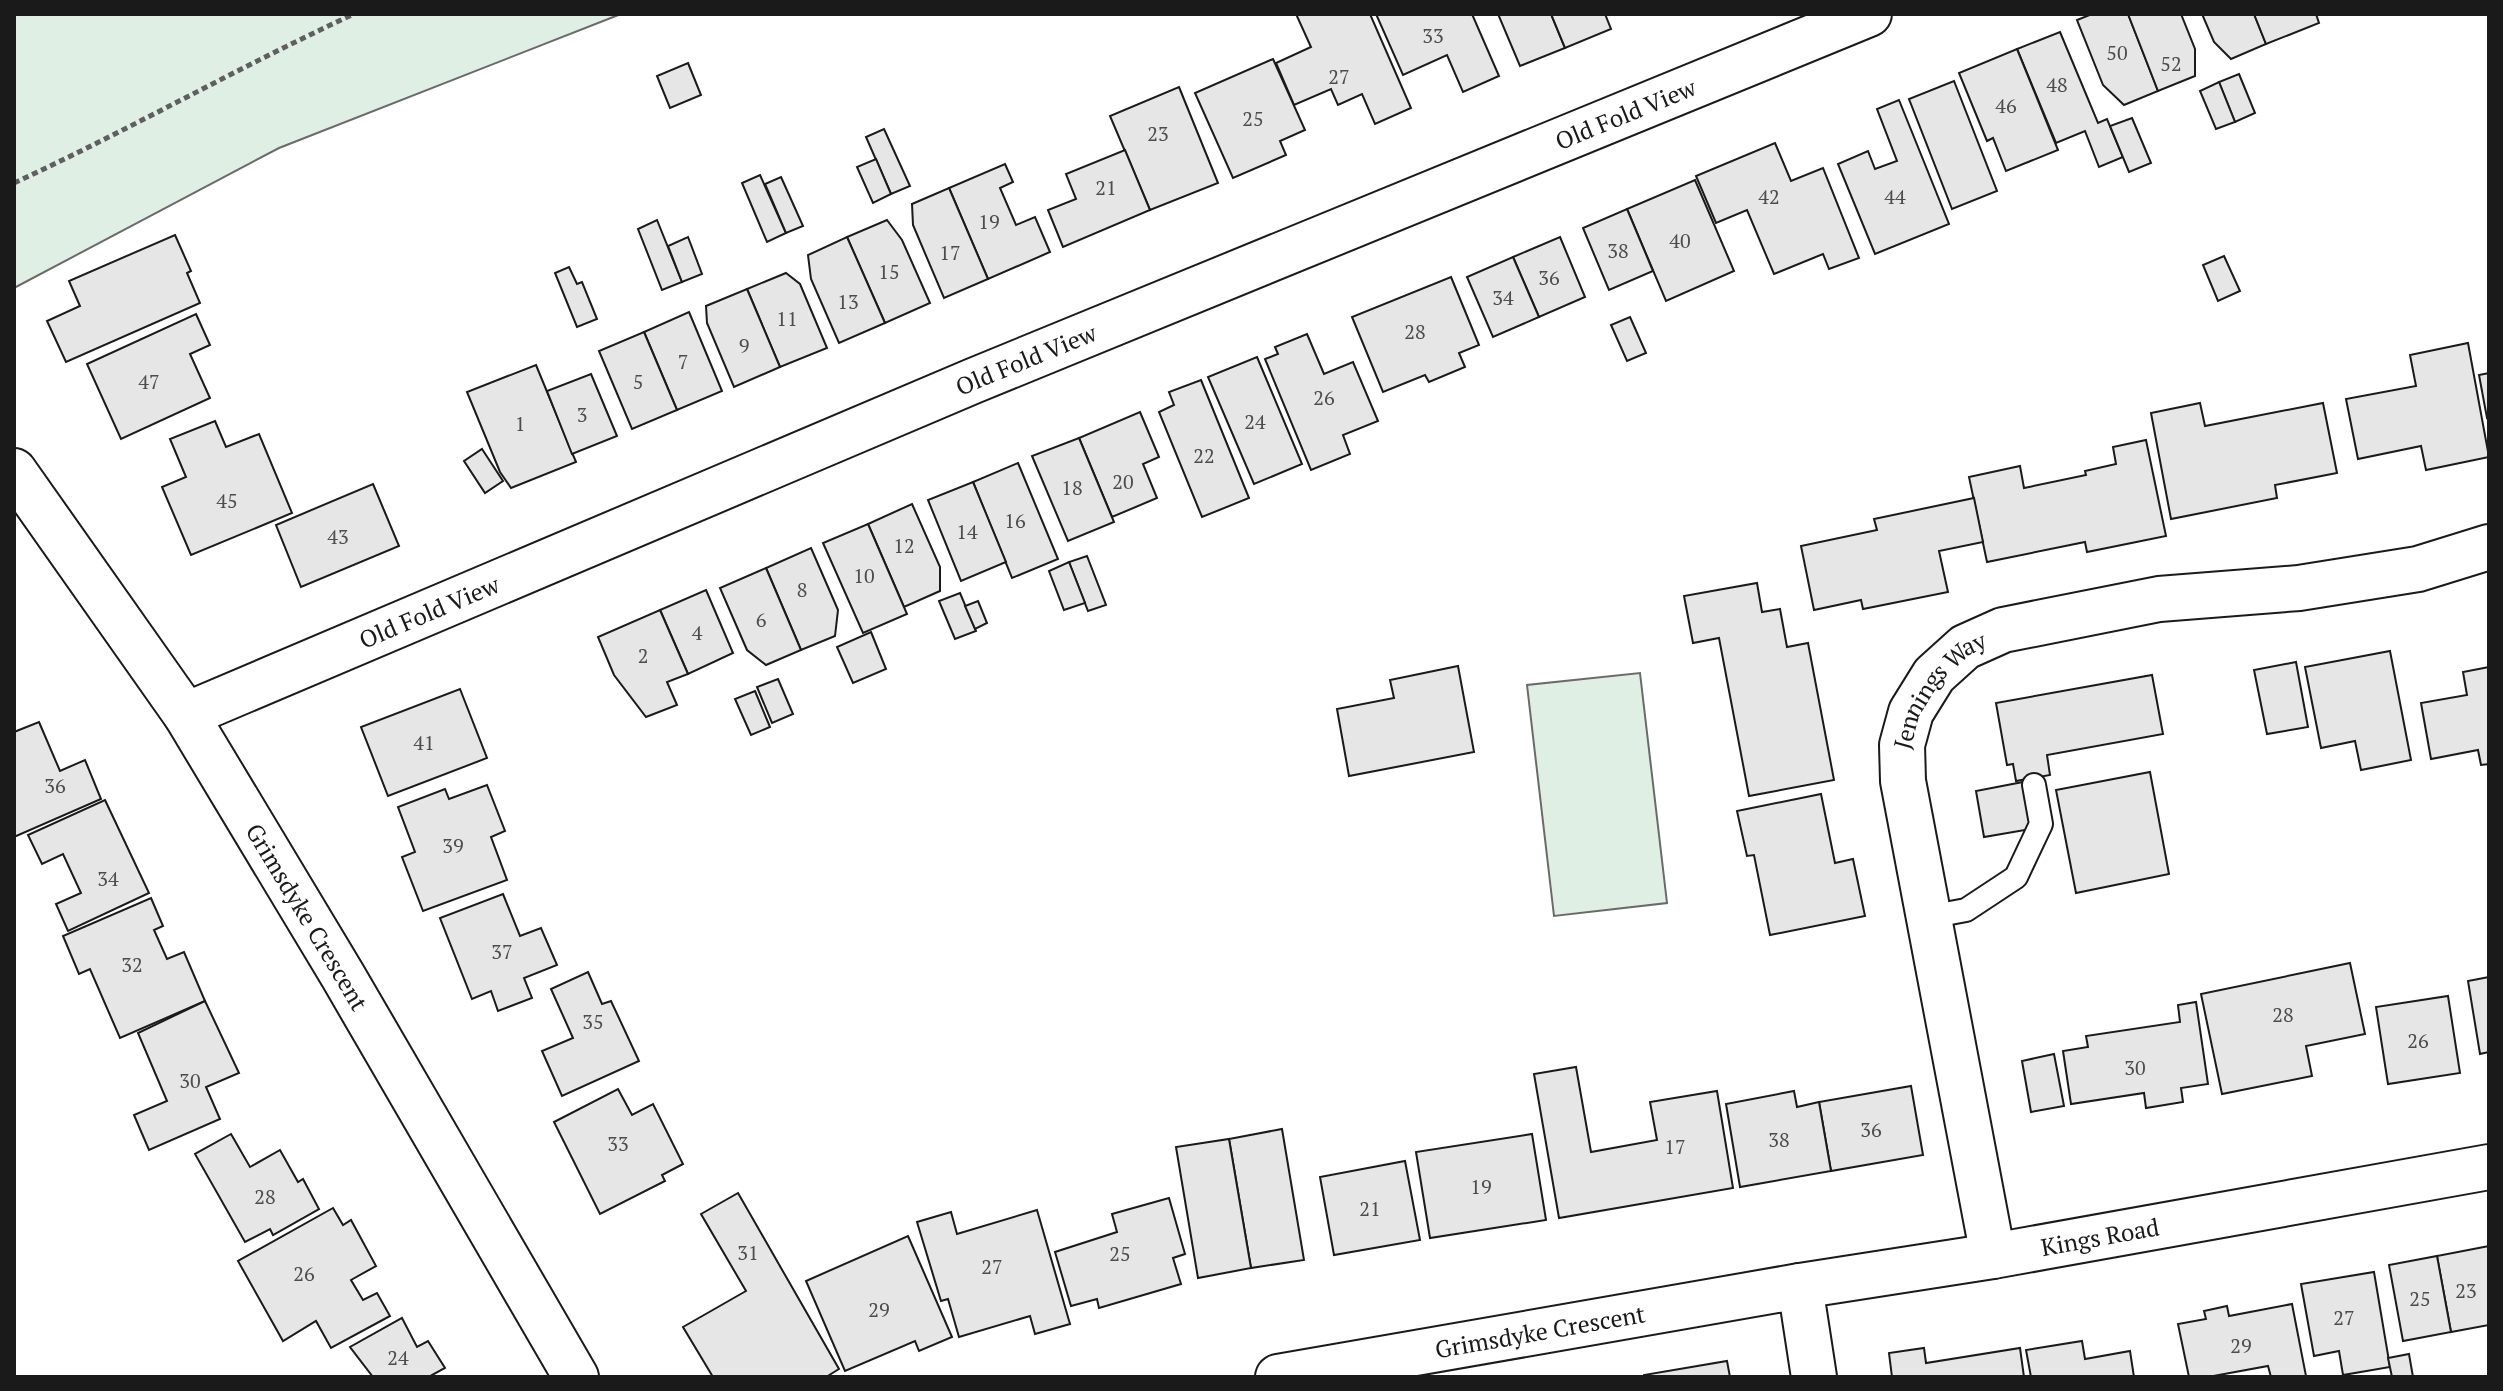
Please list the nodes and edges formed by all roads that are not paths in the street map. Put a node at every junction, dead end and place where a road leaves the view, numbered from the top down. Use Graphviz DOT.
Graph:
graph roads {
  1 [pos="1869,14"];
  2 [pos="14,471"];
  3 [pos="2489,547"];
  4 [pos="186,715"];
  5 [pos="2034,785"];
  6 [pos="1929,917"];
  7 [pos="2489,1167"];
  8 [pos="1993,1256"];
  9 [pos="1800,1286"];
  10 [pos="576,1377"];
  11 [pos="1278,1377"];
  12 [pos="1814,1377"];
  1 -- 4 [label="street, Old Fold View"];
  2 -- 4 [label="street, Grimsdyke Crescent"];
  3 -- 6 [label="street, Jennings Way"];
  4 -- 10 [label="street, Grimsdyke Crescent"];
  5 -- 6 [label="lane"];
  6 -- 8 [label="street, Jennings Way"];
  7 -- 8 [label="street, Kings Road"];
  8 -- 9 [label="street, Kings Road"];
  9 -- 11 [label="street, Grimsdyke Crescent"];
  9 -- 12 [label="street"];
}
